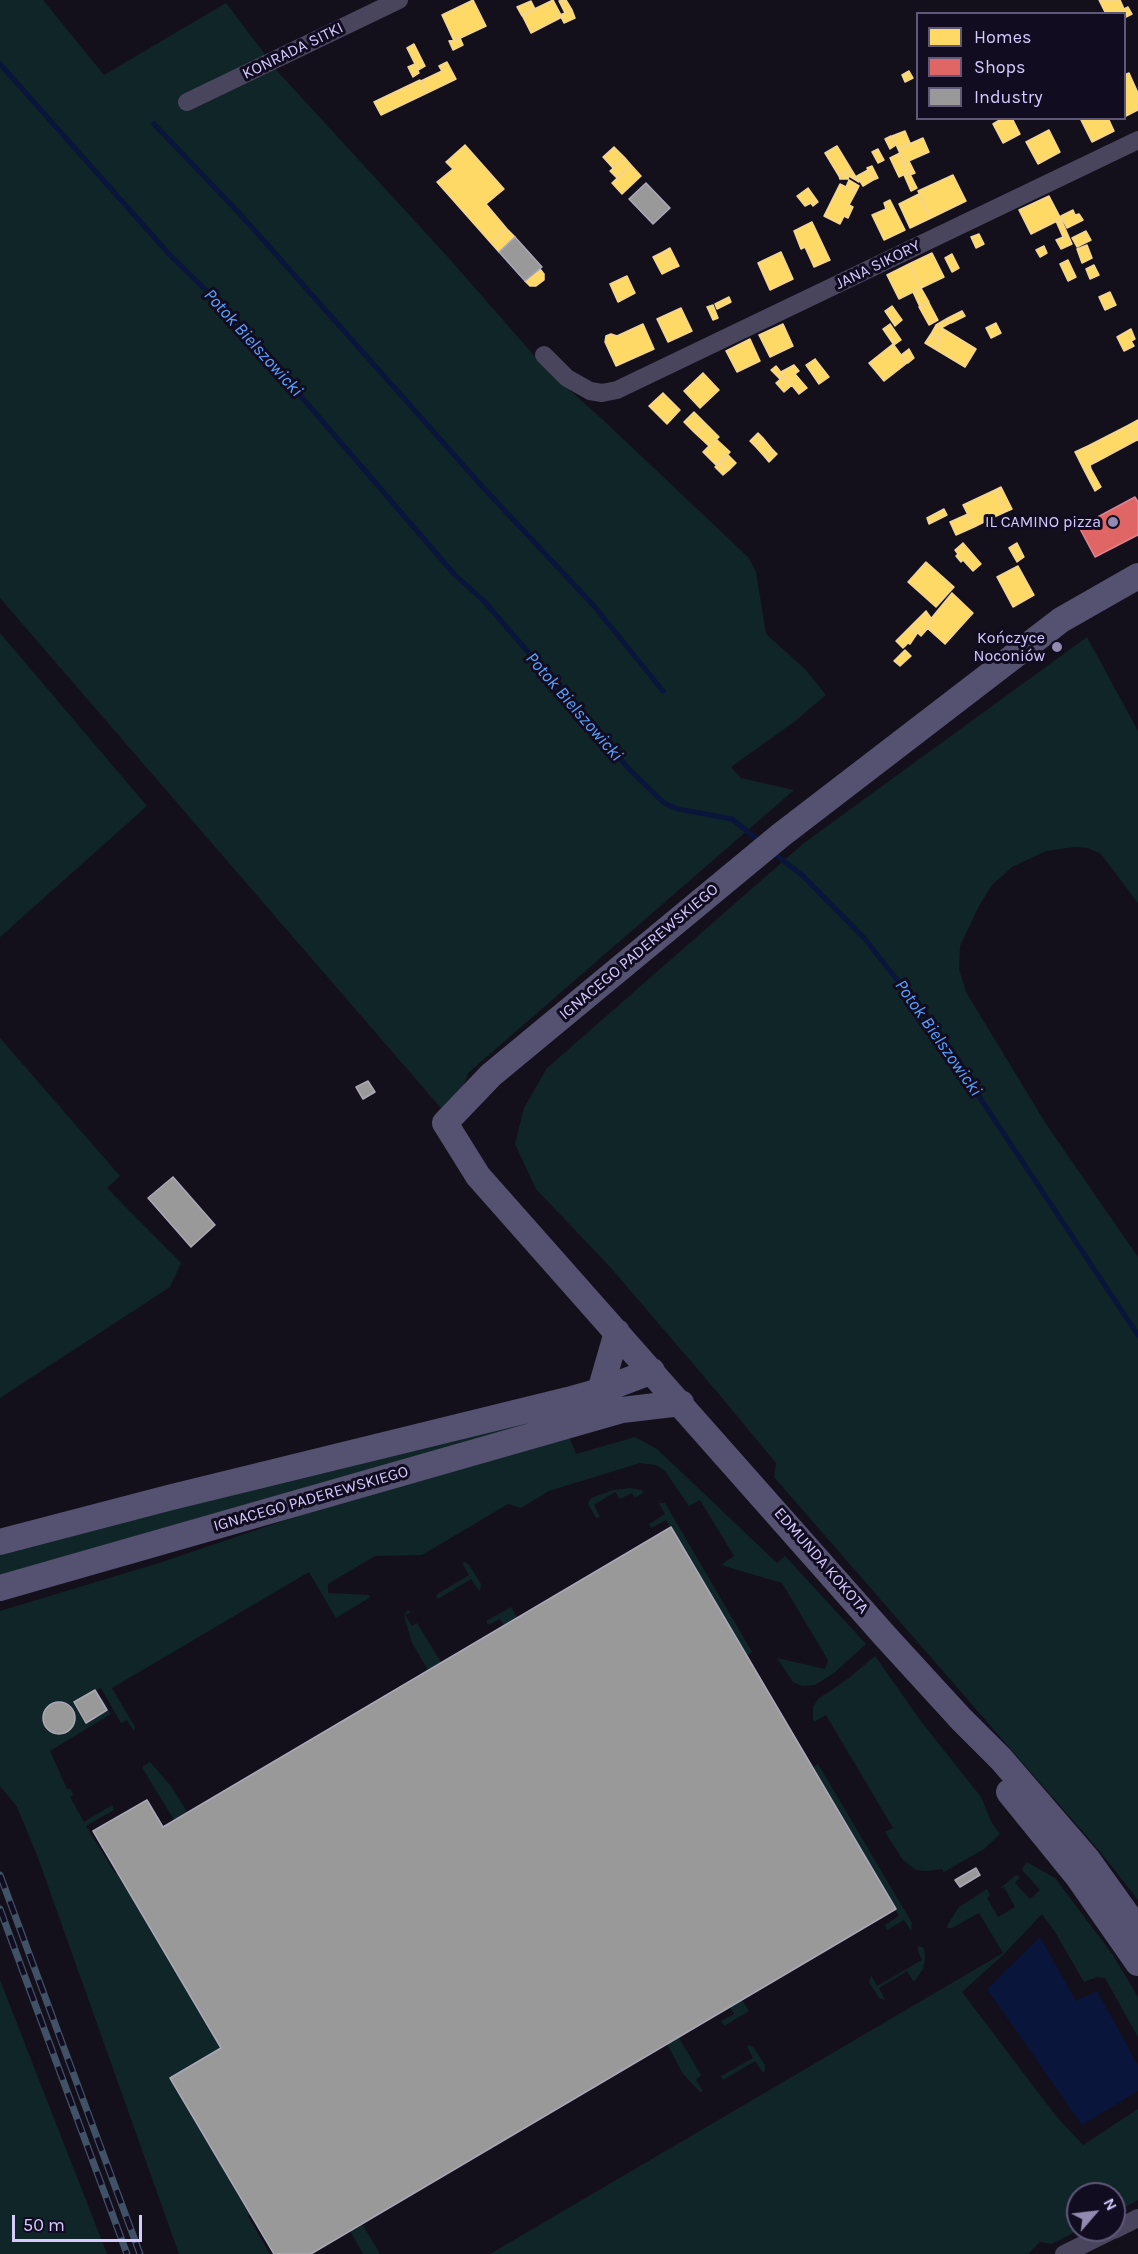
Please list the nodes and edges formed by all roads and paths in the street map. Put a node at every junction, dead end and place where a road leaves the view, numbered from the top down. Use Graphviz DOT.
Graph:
graph roads {
  1 [pos="399,0"];
  2 [pos="187,102"];
  3 [pos="1138,140"];
  4 [pos="544,355"];
  5 [pos="1138,576"];
  6 [pos="617,1332"];
  7 [pos="652,1371"];
  8 [pos="600,1390"];
  9 [pos="681,1403"];
  10 [pos="622,1410"];
  11 [pos="0,1542"];
  12 [pos="0,1588"];
  13 [pos="961,1719"];
  14 [pos="1138,1930"];
  15 [pos="1138,1963"];
  16 [pos="1089,2242"];
  17 [pos="1064,2254"];
  1 -- 2 [label="street, KONRADA SITKI"];
  3 -- 4 [label="street, JANA SIKORY"];
  5 -- 6 [label="main road, IGNACEGO PADEREWSKIEGO"];
  6 -- 7 [label="main road, IGNACEGO PADEREWSKIEGO"];
  6 -- 8 [label="main road"];
  7 -- 8 [label="main road, IGNACEGO PADEREWSKIEGO"];
  7 -- 9 [label="main road, IGNACEGO PADEREWSKIEGO"];
  7 -- 10 [label="main road"];
  8 -- 11 [label="main road, IGNACEGO PADEREWSKIEGO"];
  9 -- 10 [label="main road, IGNACEGO PADEREWSKIEGO"];
  9 -- 13 [label="main road, EDMUNDA KOKOTA"];
  10 -- 12 [label="main road, IGNACEGO PADEREWSKIEGO"];
  13 -- 14 [label="main road, EDMUNDA KOKOTA"];
  13 -- 15 [label="main road, EDMUNDA KOKOTA"];
  16 -- 17 [label="street"];
}
